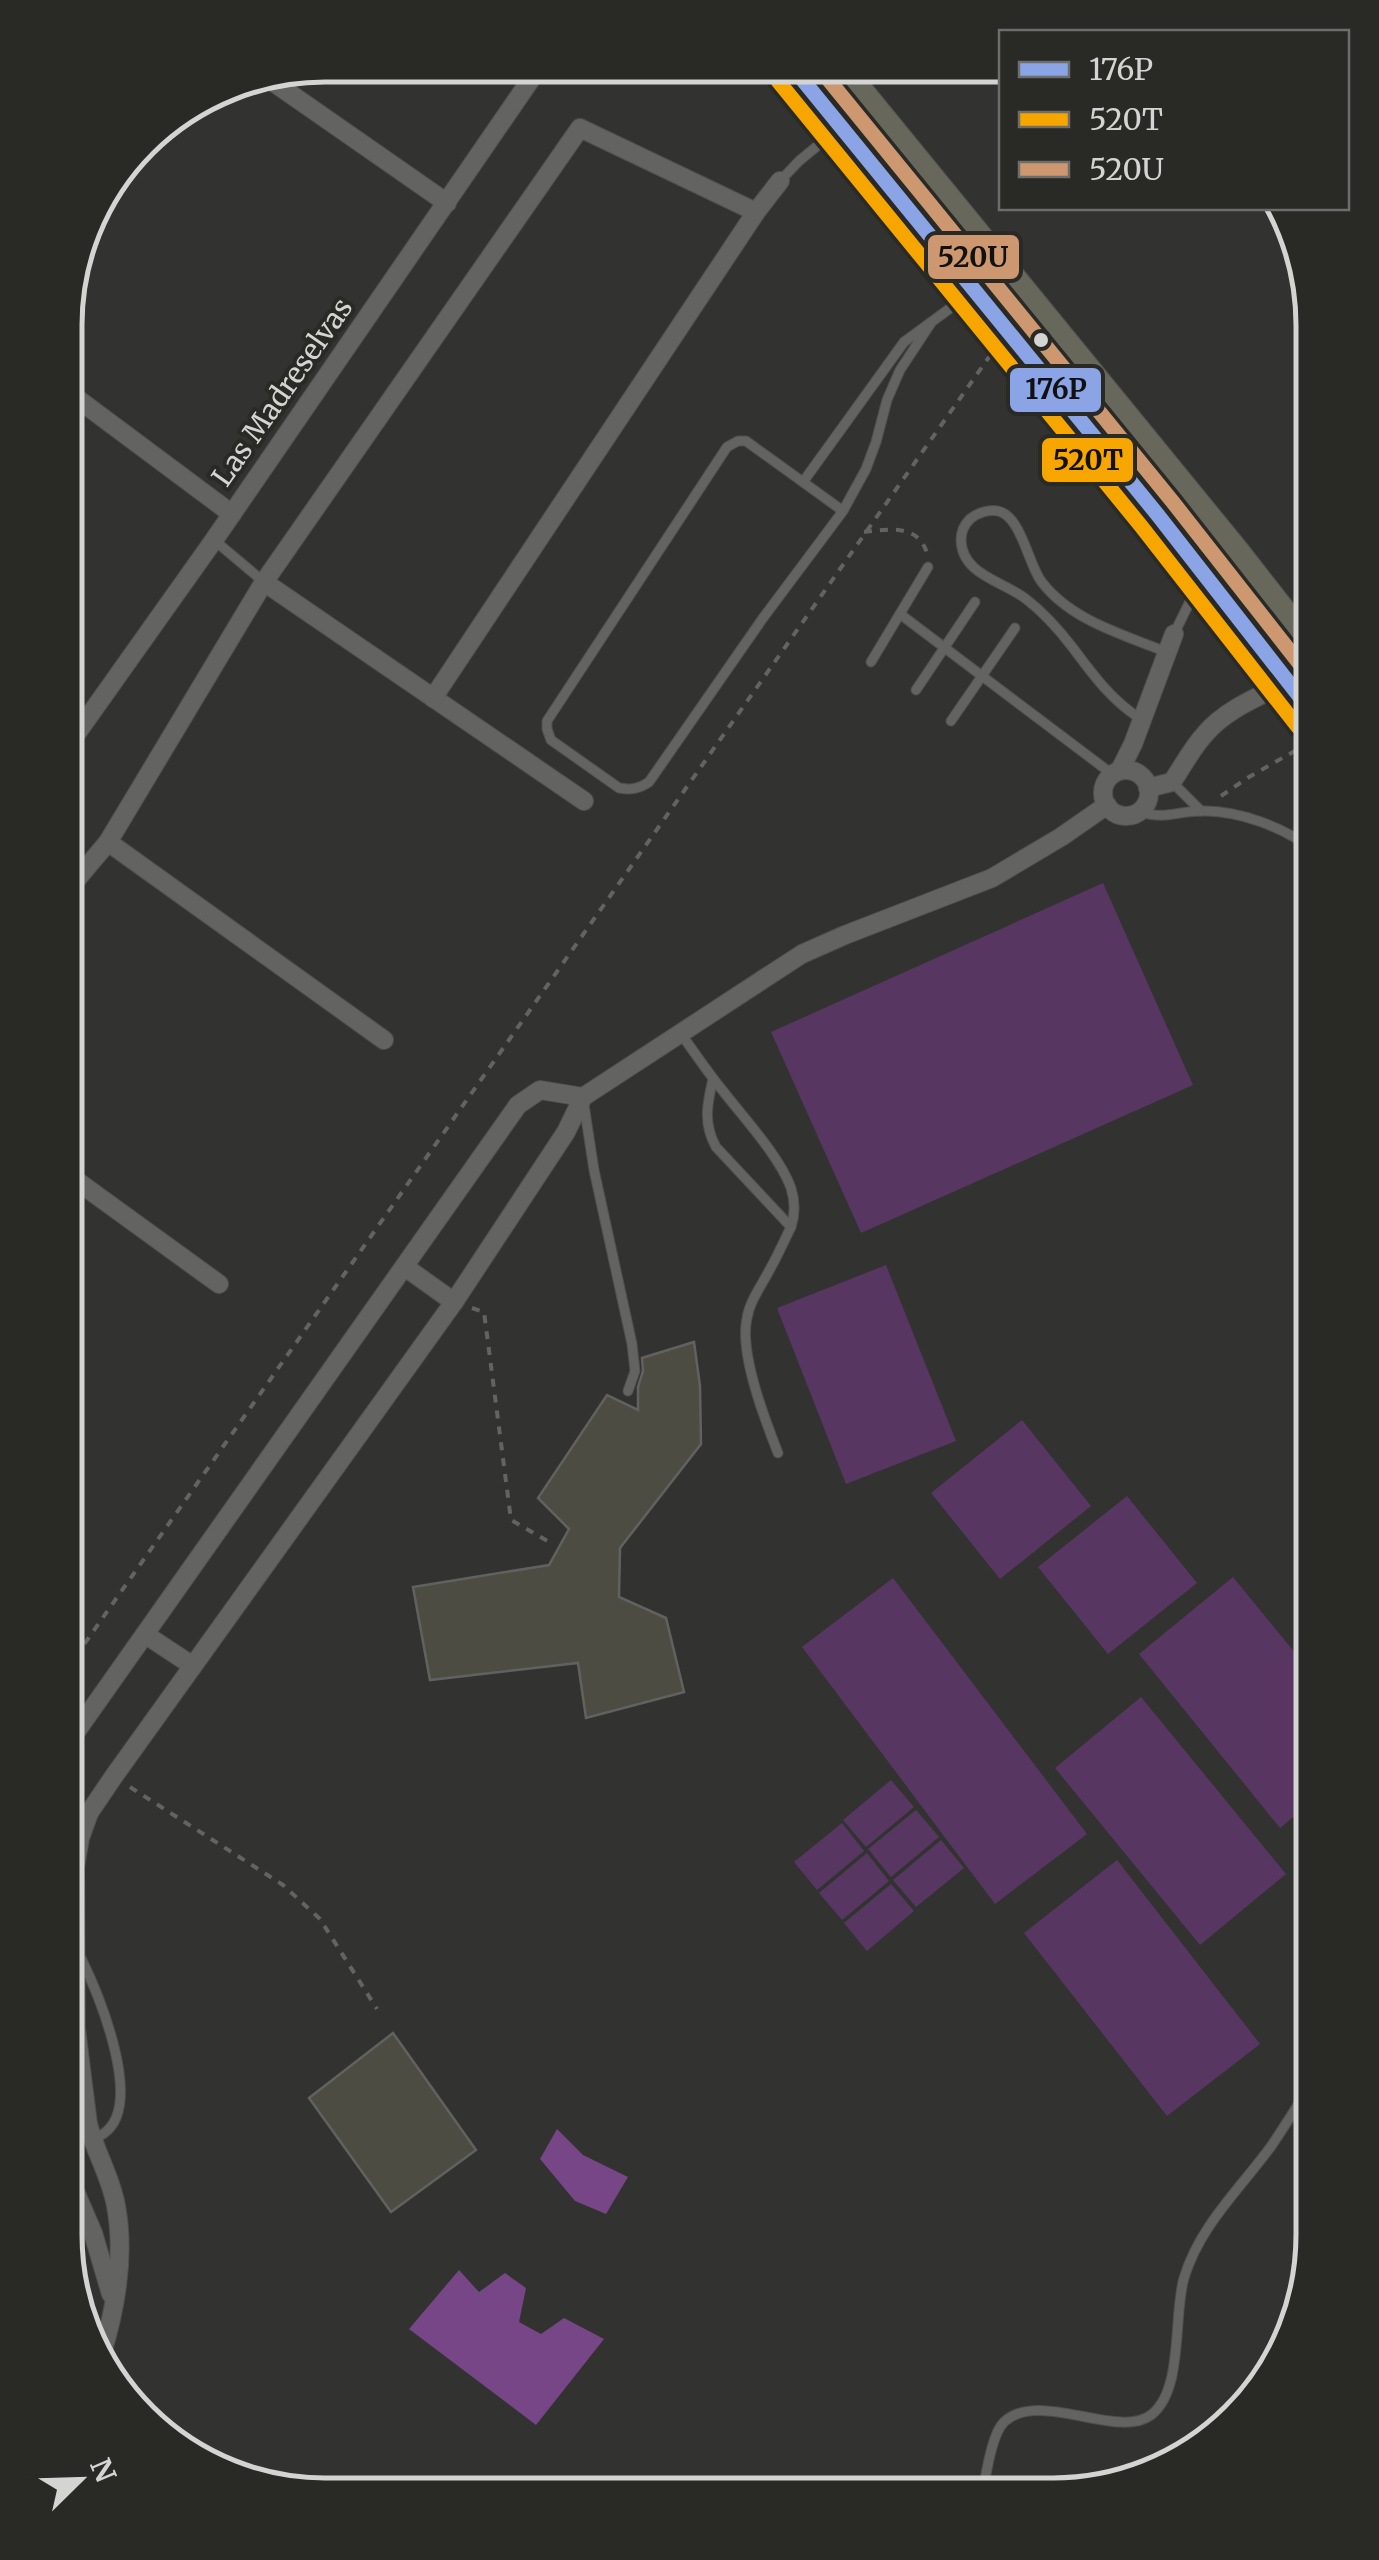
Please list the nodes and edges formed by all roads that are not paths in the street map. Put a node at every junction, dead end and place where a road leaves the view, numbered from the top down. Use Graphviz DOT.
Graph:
graph roads {
  1 [pos="529,82"];
  2 [pos="804,82"];
  3 [pos="851,82"];
  4 [pos="280,87"];
  5 [pos="869,104"];
  6 [pos="840,126"];
  7 [pos="780,181"];
  8 [pos="447,203"];
  9 [pos="756,212"];
  10 [pos="1006,272"];
  11 [pos="975,290"];
  12 [pos="932,323"];
  13 [pos="82,403"];
  14 [pos="803,482"];
  15 [pos="843,512"];
  16 [pos="232,514"];
  17 [pos="214,540"];
  18 [pos="1236,552"];
  19 [pos="928,567"];
  20 [pos="1208,577"];
  21 [pos="264,582"];
  22 [pos="975,602"];
  23 [pos="900,614"];
  24 [pos="1015,628"];
  25 [pos="1296,630"];
  26 [pos="1170,643"];
  27 [pos="944,648"];
  28 [pos="871,662"];
  29 [pos="982,676"];
  30 [pos="1288,682"];
  31 [pos="916,690"];
  32 [pos="1296,692"];
  33 [pos="434,698"];
  34 [pos="1141,719"];
  35 [pos="951,721"];
  36 [pos="82,726"];
  37 [pos="1116,772"];
  38 [pos="1172,782"];
  39 [pos="1148,788"];
  40 [pos="584,801"];
  41 [pos="1107,805"];
  42 [pos="1201,810"];
  43 [pos="1139,812"];
  44 [pos="1296,838"];
  45 [pos="108,842"];
  46 [pos="82,873"];
  47 [pos="681,1034"];
  48 [pos="384,1040"];
  49 [pos="713,1080"];
  50 [pos="582,1097"];
  51 [pos="82,1185"];
  52 [pos="790,1227"];
  53 [pos="405,1267"];
  54 [pos="219,1284"];
  55 [pos="454,1302"];
  56 [pos="628,1391"];
  57 [pos="778,1454"];
  58 [pos="146,1635"];
  59 [pos="193,1666"];
  60 [pos="82,1724"];
  61 [pos="82,1833"];
  62 [pos="82,1964"];
  63 [pos="82,2070"];
  64 [pos="1296,2108"];
  65 [pos="82,2139"];
  66 [pos="92,2139"];
  67 [pos="82,2206"];
  68 [pos="115,2308"];
  69 [pos="106,2338"];
  70 [pos="986,2478"];
  1 -- 8 [label="street, Las Madreselvas"];
  2 -- 6 [label="main road"];
  3 -- 5 [label="main road"];
  4 -- 8 [label="street"];
  5 -- 6 [label="lane"];
  5 -- 10 [label="main road"];
  6 -- 7 [label="lane"];
  6 -- 11 [label="main road"];
  7 -- 9 [label="street"];
  8 -- 16 [label="street, Las Madreselvas"];
  9 -- 21 [label="street"];
  9 -- 33 [label="street"];
  10 -- 11 [label="lane"];
  10 -- 18 [label="main road"];
  11 -- 12 [label="lane"];
  11 -- 20 [label="main road"];
  12 -- 14 [label="lane"];
  12 -- 15 [label="lane"];
  13 -- 16 [label="street"];
  14 -- 15 [label="lane"];
  14 -- 15 [label="lane"];
  16 -- 17 [label="street, Las Madreselvas"];
  17 -- 21 [label="lane"];
  17 -- 36 [label="street, Las Madreselvas"];
  18 -- 20 [label="lane"];
  18 -- 25 [label="main road"];
  19 -- 23 [label="lane"];
  20 -- 26 [label="lane"];
  20 -- 30 [label="main road"];
  21 -- 33 [label="street"];
  21 -- 45 [label="street"];
  22 -- 27 [label="lane"];
  23 -- 27 [label="lane"];
  23 -- 28 [label="lane"];
  24 -- 29 [label="lane"];
  26 -- 34 [label="street"];
  26 -- 34 [label="lane"];
  27 -- 29 [label="lane"];
  27 -- 31 [label="lane"];
  29 -- 35 [label="lane"];
  29 -- 37 [label="lane"];
  30 -- 32 [label="main road"];
  30 -- 38 [label="street"];
  33 -- 40 [label="street"];
  34 -- 37 [label="street"];
  37 -- 39 [label="street"];
  37 -- 41 [label="street"];
  38 -- 39 [label="street"];
  38 -- 42 [label="lane"];
  39 -- 43 [label="street"];
  41 -- 43 [label="street"];
  41 -- 47 [label="street"];
  42 -- 43 [label="lane"];
  42 -- 44 [label="lane"];
  45 -- 46 [label="street"];
  45 -- 48 [label="street"];
  47 -- 49 [label="lane"];
  47 -- 50 [label="street"];
  49 -- 52 [label="lane"];
  49 -- 52 [label="lane"];
  50 -- 53 [label="street"];
  50 -- 55 [label="street"];
  50 -- 56 [label="lane"];
  51 -- 54 [label="street"];
  52 -- 57 [label="lane"];
  53 -- 55 [label="street"];
  53 -- 58 [label="street"];
  55 -- 59 [label="street"];
  58 -- 59 [label="street"];
  58 -- 60 [label="street"];
  59 -- 61 [label="street"];
  62 -- 66 [label="lane"];
  63 -- 66 [label="street"];
  64 -- 70 [label="lane"];
  65 -- 66 [label="lane"];
  66 -- 68 [label="street"];
  67 -- 68 [label="street"];
  68 -- 69 [label="street"];
}
